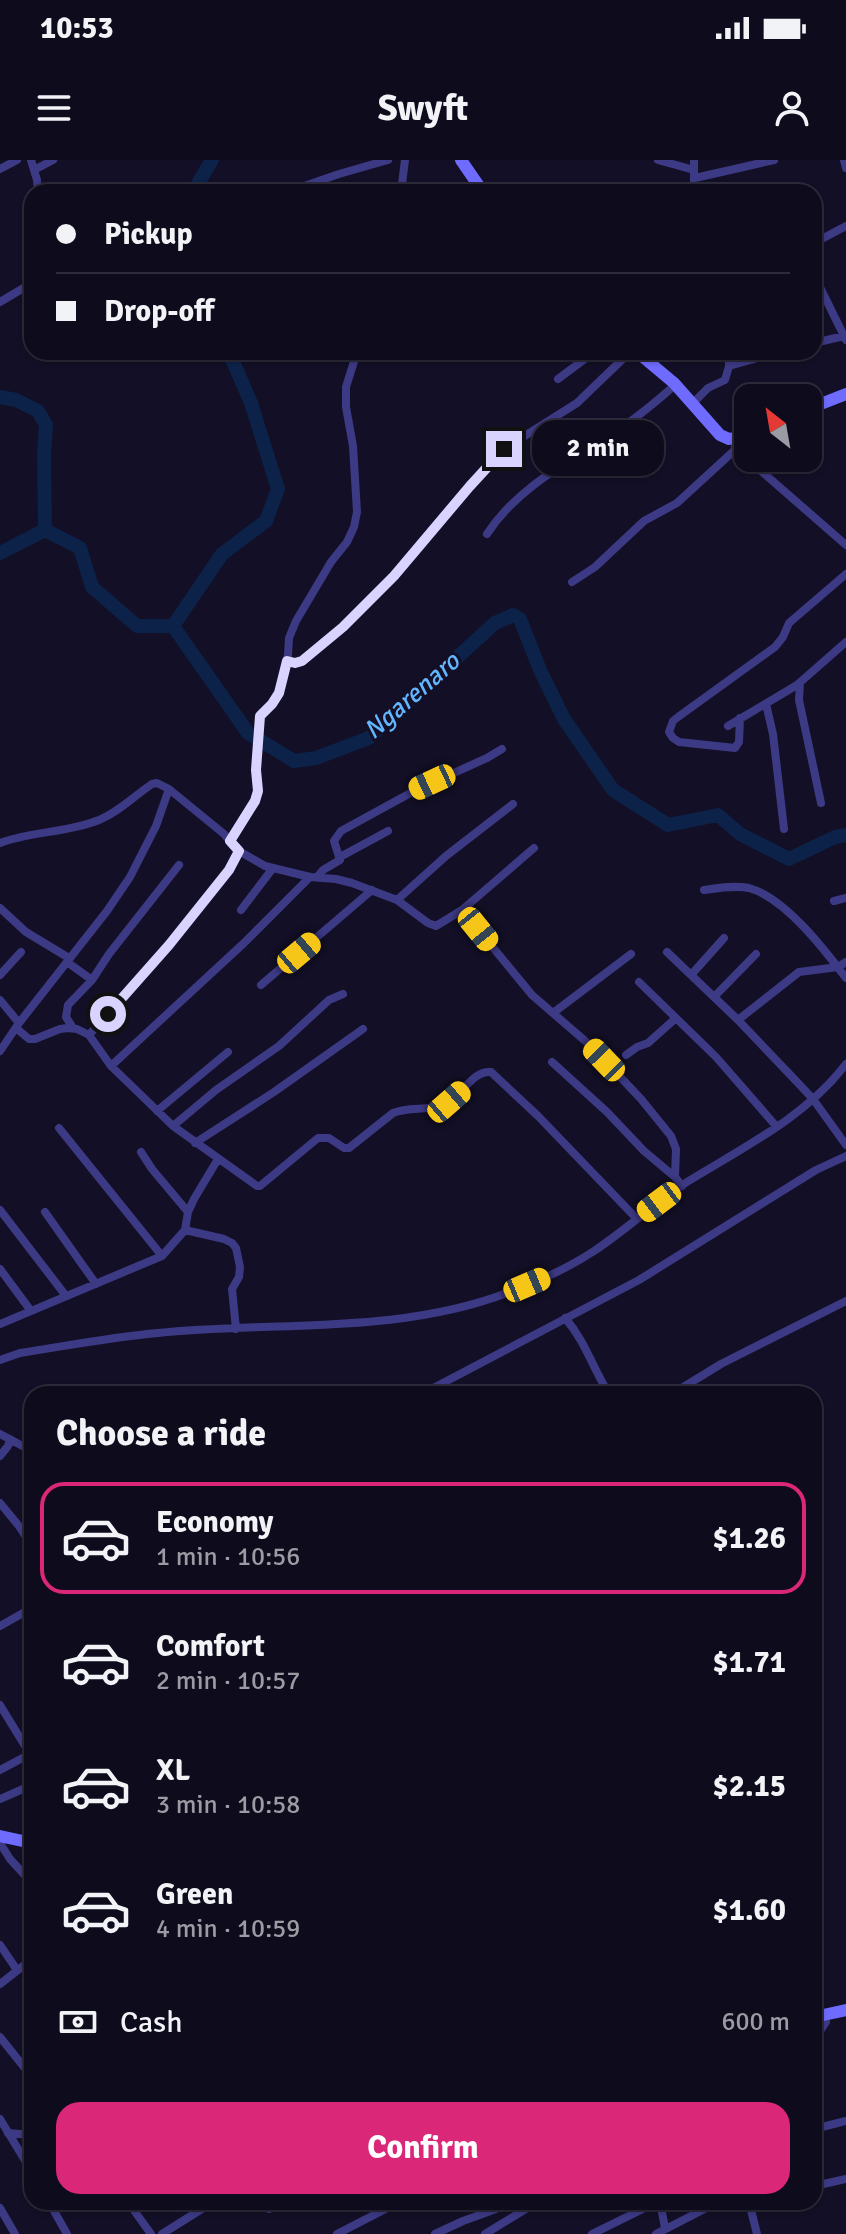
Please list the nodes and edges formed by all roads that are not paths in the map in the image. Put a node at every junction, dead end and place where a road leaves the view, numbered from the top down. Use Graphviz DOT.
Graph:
graph roads {
  1 [pos="17,160"];
  2 [pos="31,160"];
  3 [pos="53,160"];
  4 [pos="388,160"];
  5 [pos="405,160"];
  6 [pos="461,160"];
  7 [pos="658,160"];
  8 [pos="774,160"];
  9 [pos="844,160"];
  10 [pos="846,168"];
  11 [pos="0,169"];
  12 [pos="694,169"];
  13 [pos="34,170"];
  14 [pos="37,184"];
  15 [pos="310,184"];
  16 [pos="402,184"];
  17 [pos="478,184"];
  18 [pos="846,226"];
  19 [pos="822,239"];
  20 [pos="24,288"];
  21 [pos="822,291"];
  22 [pos="0,302"];
  23 [pos="845,338"];
  24 [pos="822,342"];
  25 [pos="354,360"];
  26 [pos="583,360"];
  27 [pos="622,360"];
  28 [pos="646,360"];
  29 [pos="729,360"];
  30 [pos="750,360"];
  31 [pos="729,366"];
  32 [pos="558,379"];
  33 [pos="675,385"];
  34 [pos="846,394"];
  35 [pos="822,403"];
  36 [pos="692,404"];
  37 [pos="733,444"];
  38 [pos="487,534"];
  39 [pos="846,545"];
  40 [pos="846,574"];
  41 [pos="572,582"];
  42 [pos="846,642"];
  43 [pos="287,661"];
  44 [pos="800,683"];
  45 [pos="766,704"];
  46 [pos="740,718"];
  47 [pos="728,726"];
  48 [pos="502,749"];
  49 [pos="169,789"];
  50 [pos="821,803"];
  51 [pos="513,804"];
  52 [pos="784,829"];
  53 [pos="388,831"];
  54 [pos="230,841"];
  55 [pos="0,843"];
  56 [pos="534,848"];
  57 [pos="239,851"];
  58 [pos="340,857"];
  59 [pos="179,865"];
  60 [pos="273,868"];
  61 [pos="313,877"];
  62 [pos="372,890"];
  63 [pos="704,890"];
  64 [pos="846,898"];
  65 [pos="397,900"];
  66 [pos="834,901"];
  67 [pos="0,908"];
  68 [pos="241,910"];
  69 [pos="462,910"];
  70 [pos="724,938"];
  71 [pos="21,952"];
  72 [pos="667,952"];
  73 [pos="631,954"];
  74 [pos="756,954"];
  75 [pos="68,960"];
  76 [pos="842,965"];
  77 [pos="0,975"];
  78 [pos="691,975"];
  79 [pos="846,978"];
  80 [pos="92,980"];
  81 [pos="639,982"];
  82 [pos="261,985"];
  83 [pos="343,994"];
  84 [pos="714,997"];
  85 [pos="0,1000"];
  86 [pos="553,1013"];
  87 [pos="676,1018"];
  88 [pos="738,1020"];
  89 [pos="18,1025"];
  90 [pos="73,1028"];
  91 [pos="363,1029"];
  92 [pos="89,1035"];
  93 [pos="0,1051"];
  94 [pos="228,1052"];
  95 [pos="626,1055"];
  96 [pos="552,1062"];
  97 [pos="846,1064"];
  98 [pos="111,1066"];
  99 [pos="813,1099"];
  100 [pos="157,1111"];
  101 [pos="173,1126"];
  102 [pos="776,1126"];
  103 [pos="59,1128"];
  104 [pos="195,1143"];
  105 [pos="846,1145"];
  106 [pos="141,1152"];
  107 [pos="846,1156"];
  108 [pos="218,1159"];
  109 [pos="675,1177"];
  110 [pos="682,1186"];
  111 [pos="0,1210"];
  112 [pos="45,1212"];
  113 [pos="188,1212"];
  114 [pos="637,1219"];
  115 [pos="185,1230"];
  116 [pos="162,1256"];
  117 [pos="0,1269"];
  118 [pos="96,1284"];
  119 [pos="66,1296"];
  120 [pos="846,1301"];
  121 [pos="31,1311"];
  122 [pos="565,1318"];
  123 [pos="0,1324"];
  124 [pos="236,1329"];
  125 [pos="0,1360"];
  126 [pos="437,1386"];
  127 [pos="604,1386"];
  128 [pos="685,1386"];
  129 [pos="0,1434"];
  130 [pos="10,1439"];
  131 [pos="24,1447"];
  132 [pos="0,1456"];
  133 [pos="0,1503"];
  134 [pos="24,1534"];
  135 [pos="24,1612"];
  136 [pos="0,1626"];
  137 [pos="0,1705"];
  138 [pos="24,1743"];
  139 [pos="24,1758"];
  140 [pos="0,1770"];
  141 [pos="24,1788"];
  142 [pos="0,1799"];
  143 [pos="0,1836"];
  144 [pos="24,1841"];
  145 [pos="0,1843"];
  146 [pos="24,1874"];
  147 [pos="0,1945"];
  148 [pos="24,1965"];
  149 [pos="17,1970"];
  150 [pos="0,1984"];
  151 [pos="846,2010"];
  152 [pos="822,2016"];
  153 [pos="0,2037"];
  154 [pos="24,2067"];
  155 [pos="0,2119"];
  156 [pos="846,2121"];
  157 [pos="822,2127"];
  158 [pos="8,2133"];
  159 [pos="24,2134"];
  160 [pos="24,2159"];
  161 [pos="846,2179"];
  162 [pos="822,2184"];
  163 [pos="0,2208"];
  164 [pos="54,2210"];
  165 [pos="134,2210"];
  166 [pos="199,2210"];
  167 [pos="384,2210"];
  168 [pos="486,2210"];
  169 [pos="497,2210"];
  170 [pos="525,2210"];
  171 [pos="642,2210"];
  172 [pos="660,2210"];
  173 [pos="702,2210"];
  174 [pos="751,2210"];
  175 [pos="506,2222"];
  176 [pos="665,2228"];
  177 [pos="15,2234"];
  178 [pos="67,2234"];
  179 [pos="151,2234"];
  180 [pos="162,2234"];
  181 [pos="337,2234"];
  182 [pos="435,2234"];
  183 [pos="485,2234"];
  184 [pos="592,2234"];
  185 [pos="656,2234"];
  186 [pos="757,2234"];
  1 -- 11 [label="street"];
  2 -- 13 [label="street"];
  3 -- 13 [label="street"];
  4 -- 15 [label="street"];
  5 -- 16 [label="street"];
  6 -- 17 [label="street"];
  7 -- 12 [label="street"];
  8 -- 12 [label="street"];
  9 -- 10 [label="street"];
  13 -- 14 [label="street"];
  18 -- 19 [label="street"];
  20 -- 22 [label="street"];
  21 -- 23 [label="street"];
  23 -- 24 [label="street"];
  25 -- 43 [label="street"];
  26 -- 32 [label="street"];
  27 -- 43 [label="street"];
  28 -- 33 [label="street"];
  29 -- 31 [label="street"];
  30 -- 31 [label="street"];
  31 -- 36 [label="street"];
  33 -- 36 [label="street"];
  33 -- 38 [label="street"];
  34 -- 35 [label="street"];
  36 -- 37 [label="street"];
  37 -- 39 [label="street"];
  37 -- 41 [label="street"];
  40 -- 46 [label="street"];
  42 -- 44 [label="street"];
  43 -- 54 [label="street"];
  44 -- 45 [label="street"];
  44 -- 50 [label="street"];
  45 -- 46 [label="street"];
  45 -- 52 [label="street"];
  46 -- 47 [label="street"];
  48 -- 58 [label="street"];
  49 -- 54 [label="street"];
  49 -- 55 [label="street"];
  49 -- 75 [label="street"];
  51 -- 65 [label="street"];
  53 -- 58 [label="street"];
  54 -- 57 [label="street"];
  56 -- 69 [label="street"];
  57 -- 60 [label="street"];
  57 -- 92 [label="street"];
  58 -- 61 [label="street"];
  59 -- 80 [label="street"];
  60 -- 61 [label="street"];
  60 -- 68 [label="street"];
  61 -- 62 [label="street"];
  61 -- 98 [label="street"];
  62 -- 65 [label="street"];
  62 -- 82 [label="street"];
  63 -- 76 [label="street"];
  64 -- 66 [label="street"];
  65 -- 69 [label="street"];
  67 -- 75 [label="street"];
  69 -- 86 [label="street"];
  70 -- 78 [label="street"];
  71 -- 77 [label="street"];
  72 -- 78 [label="street"];
  73 -- 86 [label="street"];
  74 -- 84 [label="street"];
  75 -- 80 [label="street"];
  75 -- 89 [label="street"];
  76 -- 79 [label="street"];
  76 -- 88 [label="street"];
  78 -- 84 [label="street"];
  80 -- 90 [label="street"];
  81 -- 87 [label="street"];
  83 -- 101 [label="street"];
  84 -- 88 [label="street"];
  85 -- 89 [label="street"];
  86 -- 109 [label="street"];
  87 -- 95 [label="street"];
  87 -- 102 [label="street"];
  88 -- 99 [label="street"];
  89 -- 90 [label="street"];
  89 -- 93 [label="street"];
  90 -- 92 [label="street"];
  91 -- 104 [label="street"];
  92 -- 98 [label="street"];
  94 -- 100 [label="street"];
  96 -- 109 [label="street"];
  97 -- 99 [label="street"];
  98 -- 100 [label="street"];
  99 -- 102 [label="street"];
  99 -- 105 [label="street"];
  100 -- 101 [label="street"];
  101 -- 104 [label="street"];
  102 -- 110 [label="street"];
  103 -- 116 [label="street"];
  104 -- 108 [label="street"];
  106 -- 113 [label="street"];
  107 -- 122 [label="street"];
  108 -- 113 [label="street"];
  108 -- 114 [label="street"];
  109 -- 110 [label="street"];
  110 -- 114 [label="street"];
  111 -- 119 [label="street"];
  112 -- 118 [label="street"];
  113 -- 115 [label="street"];
  114 -- 124 [label="street"];
  115 -- 116 [label="street"];
  115 -- 124 [label="street"];
  116 -- 118 [label="street"];
  117 -- 121 [label="street"];
  118 -- 119 [label="street"];
  119 -- 121 [label="street"];
  120 -- 128 [label="street"];
  121 -- 123 [label="street"];
  122 -- 126 [label="street"];
  122 -- 127 [label="street"];
  124 -- 125 [label="street"];
  129 -- 130 [label="street"];
  130 -- 131 [label="street"];
  130 -- 132 [label="street"];
  133 -- 134 [label="street"];
  135 -- 136 [label="street"];
  137 -- 138 [label="street"];
  139 -- 140 [label="street"];
  141 -- 142 [label="street"];
  143 -- 144 [label="street"];
  145 -- 146 [label="street"];
  147 -- 149 [label="street"];
  148 -- 149 [label="street"];
  149 -- 150 [label="street"];
  151 -- 152 [label="street"];
  153 -- 154 [label="street"];
  155 -- 158 [label="street"];
  156 -- 157 [label="street"];
  158 -- 159 [label="street"];
  158 -- 160 [label="street"];
  161 -- 162 [label="street"];
  163 -- 177 [label="street"];
  164 -- 178 [label="street"];
  165 -- 179 [label="street"];
  166 -- 180 [label="street"];
  167 -- 181 [label="street"];
  168 -- 182 [label="street"];
  169 -- 175 [label="street"];
  170 -- 175 [label="street"];
  171 -- 184 [label="street"];
  172 -- 176 [label="street"];
  173 -- 176 [label="street"];
  174 -- 186 [label="street"];
  175 -- 183 [label="street"];
  176 -- 185 [label="street"];
}
